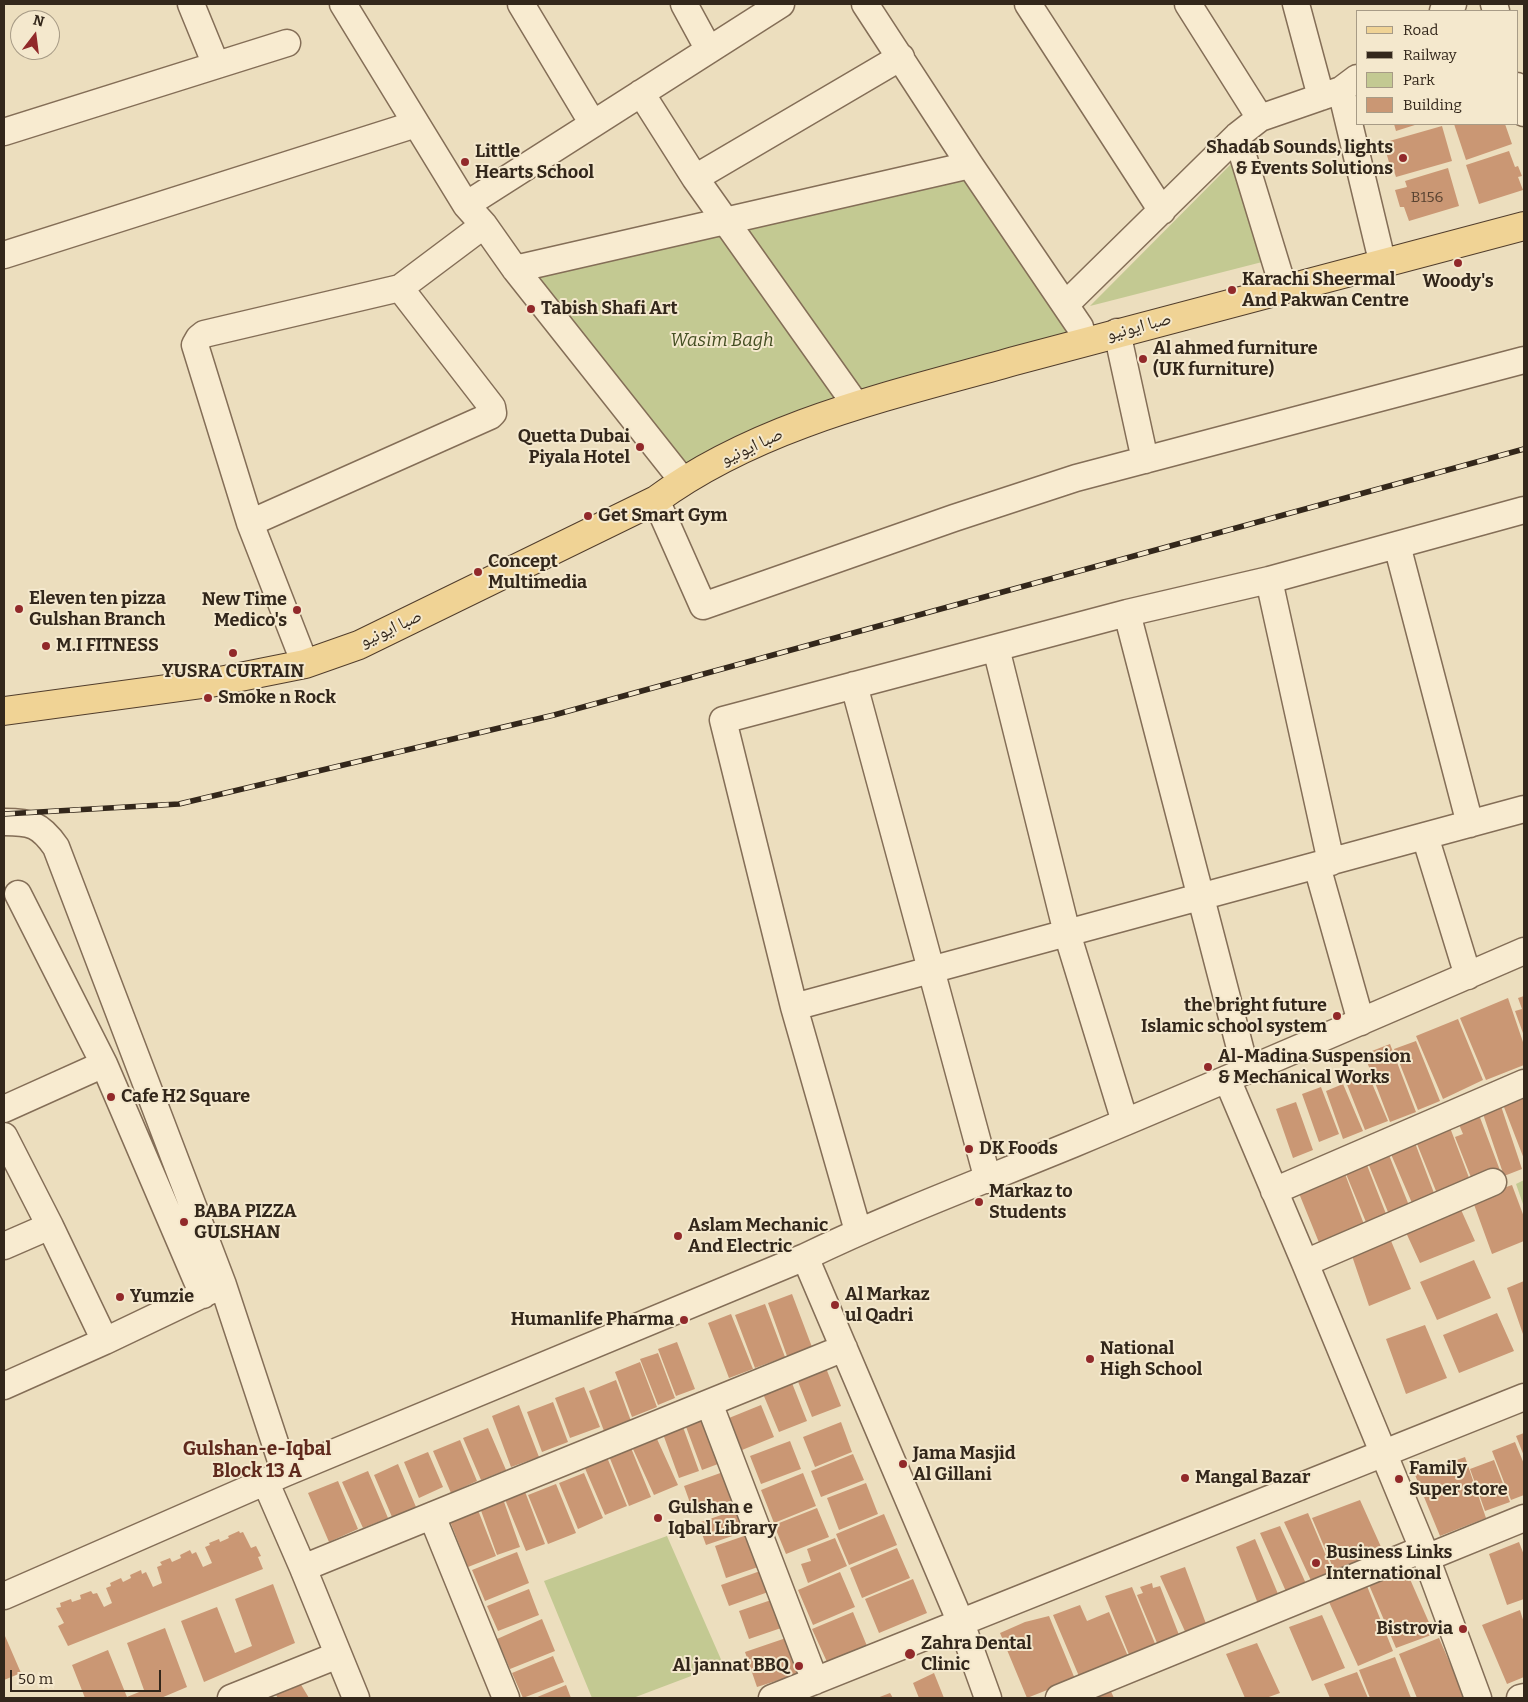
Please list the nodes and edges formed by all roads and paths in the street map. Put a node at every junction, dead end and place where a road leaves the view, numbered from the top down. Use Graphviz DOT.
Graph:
graph roads {
  1 [pos="191,4"];
  2 [pos="343,4"];
  3 [pos="521,4"];
  4 [pos="684,4"];
  5 [pos="781,4"];
  6 [pos="865,4"];
  7 [pos="1028,4"];
  8 [pos="1188,4"];
  9 [pos="1296,4"];
  10 [pos="287,43"];
  11 [pos="708,50"];
  12 [pos="902,58"];
  13 [pos="216,65"];
  14 [pos="1340,89"];
  15 [pos="1518,90"];
  16 [pos="641,93"];
  17 [pos="1524,113"];
  18 [pos="1260,118"];
  19 [pos="416,124"];
  20 [pos="593,124"];
  21 [pos="4,132"];
  22 [pos="1237,136"];
  23 [pos="970,165"];
  24 [pos="695,178"];
  25 [pos="466,204"];
  26 [pos="1162,211"];
  27 [pos="726,221"];
  28 [pos="484,225"];
  29 [pos="1524,226"];
  30 [pos="4,256"];
  31 [pos="1384,265"];
  32 [pos="515,269"];
  33 [pos="400,288"];
  34 [pos="1284,290"];
  35 [pos="1065,305"];
  36 [pos="1117,332"];
  37 [pos="1084,342"];
  38 [pos="1524,360"];
  39 [pos="856,405"];
  40 [pos="1145,460"];
  41 [pos="683,481"];
  42 [pos="656,500"];
  43 [pos="1524,510"];
  44 [pos="250,523"];
  45 [pos="1397,545"];
  46 [pos="1269,580"];
  47 [pos="1127,613"];
  48 [pos="996,648"];
  49 [pos="306,664"];
  50 [pos="854,685"];
  51 [pos="4,711"];
  52 [pos="1524,809"];
  53 [pos="4,822"];
  54 [pos="1470,824"];
  55 [pos="1425,836"];
  56 [pos="1324,864"];
  57 [pos="18,894"];
  58 [pos="1200,897"];
  59 [pos="1067,933"];
  60 [pos="1524,951"];
  61 [pos="930,970"];
  62 [pos="1468,976"];
  63 [pos="794,1007"];
  64 [pos="1361,1022"];
  65 [pos="104,1064"];
  66 [pos="1236,1075"];
  67 [pos="1524,1083"];
  68 [pos="4,1109"];
  69 [pos="1125,1122"];
  70 [pos="4,1136"];
  71 [pos="988,1180"];
  72 [pos="1494,1182"];
  73 [pos="1274,1191"];
  74 [pos="50,1226"];
  75 [pos="858,1231"];
  76 [pos="4,1246"];
  77 [pos="805,1257"];
  78 [pos="1305,1263"];
  79 [pos="213,1290"];
  80 [pos="105,1341"];
  81 [pos="844,1348"];
  82 [pos="4,1386"];
  83 [pos="1524,1397"];
  84 [pos="708,1403"];
  85 [pos="1384,1453"];
  86 [pos="276,1478"];
  87 [pos="432,1516"];
  88 [pos="1524,1518"];
  89 [pos="1425,1554"];
  90 [pos="303,1568"];
  91 [pos="4,1596"];
  92 [pos="961,1622"];
  93 [pos="338,1655"];
  94 [pos="815,1681"];
  95 [pos="1524,1697"];
  96 [pos="231,1698"];
  97 [pos="356,1698"];
  98 [pos="506,1698"];
  99 [pos="772,1698"];
  100 [pos="988,1698"];
  101 [pos="1060,1698"];
  102 [pos="1478,1698"];
  103 [pos="1520,1698"];
  1 -- 13 [label="street"];
  2 -- 19 [label="street"];
  3 -- 20 [label="street"];
  4 -- 11 [label="street"];
  5 -- 11 [label="street"];
  6 -- 12 [label="street"];
  7 -- 26 [label="street"];
  8 -- 18 [label="street"];
  9 -- 14 [label="street"];
  10 -- 13 [label="street"];
  11 -- 16 [label="street"];
  12 -- 23 [label="street"];
  12 -- 24 [label="street"];
  13 -- 21 [label="street"];
  14 -- 18 [label="street"];
  14 -- 31 [label="street"];
  15 -- 17 [label="street"];
  16 -- 20 [label="street"];
  16 -- 24 [label="street"];
  18 -- 22 [label="street"];
  19 -- 25 [label="street"];
  19 -- 30 [label="street"];
  20 -- 25 [label="street"];
  22 -- 26 [label="street"];
  22 -- 34 [label="street"];
  23 -- 27 [label="street"];
  23 -- 35 [label="street"];
  24 -- 27 [label="street"];
  25 -- 28 [label="street"];
  26 -- 35 [label="street"];
  27 -- 32 [label="street"];
  27 -- 39 [label="street"];
  28 -- 32 [label="street"];
  28 -- 33 [label="street"];
  29 -- 31 [label="main road, صبا ایونیو"];
  31 -- 34 [label="main road, صبا ایونیو"];
  32 -- 41 [label="street"];
  33 -- 44 [label="street"];
  33 -- 44 [label="street"];
  34 -- 36 [label="main road, صبا ایونیو"];
  35 -- 37 [label="street"];
  36 -- 37 [label="main road, صبا ایونیو"];
  36 -- 40 [label="street"];
  37 -- 39 [label="main road, صبا ایونیو"];
  38 -- 40 [label="street"];
  39 -- 41 [label="main road, صبا ایونیو"];
  40 -- 42 [label="street"];
  41 -- 42 [label="main road, صبا ایونیو"];
  42 -- 49 [label="main road, صبا ایونیو"];
  43 -- 45 [label="street"];
  44 -- 49 [label="street"];
  45 -- 46 [label="street"];
  45 -- 54 [label="street"];
  46 -- 47 [label="street"];
  46 -- 56 [label="street"];
  47 -- 48 [label="street"];
  47 -- 58 [label="street"];
  48 -- 50 [label="street"];
  48 -- 59 [label="street"];
  49 -- 51 [label="main road, صبا ایونیو"];
  50 -- 61 [label="street"];
  50 -- 63 [label="street"];
  52 -- 54 [label="street"];
  53 -- 79 [label="street"];
  54 -- 55 [label="street"];
  55 -- 56 [label="street"];
  55 -- 62 [label="street"];
  56 -- 58 [label="street"];
  56 -- 64 [label="street"];
  57 -- 65 [label="street"];
  58 -- 59 [label="street"];
  58 -- 66 [label="street"];
  59 -- 61 [label="street"];
  59 -- 69 [label="street"];
  60 -- 62 [label="street"];
  61 -- 63 [label="street"];
  61 -- 71 [label="street"];
  62 -- 64 [label="street"];
  63 -- 75 [label="street"];
  64 -- 66 [label="street"];
  65 -- 68 [label="street"];
  65 -- 79 [label="street"];
  66 -- 69 [label="street"];
  66 -- 73 [label="street"];
  67 -- 73 [label="street"];
  69 -- 71 [label="street"];
  70 -- 74 [label="street"];
  71 -- 75 [label="street"];
  72 -- 78 [label="street"];
  73 -- 78 [label="street"];
  74 -- 76 [label="street"];
  74 -- 80 [label="street"];
  75 -- 77 [label="street"];
  77 -- 81 [label="street"];
  77 -- 86 [label="street"];
  78 -- 85 [label="street"];
  79 -- 80 [label="street"];
  79 -- 86 [label="street"];
  80 -- 82 [label="street"];
  81 -- 84 [label="street"];
  81 -- 92 [label="street"];
  83 -- 85 [label="street"];
  84 -- 87 [label="street"];
  84 -- 94 [label="street"];
  85 -- 89 [label="street"];
  85 -- 92 [label="street"];
  86 -- 90 [label="street"];
  86 -- 91 [label="street"];
  87 -- 90 [label="street"];
  87 -- 98 [label="street"];
  88 -- 89 [label="street"];
  89 -- 101 [label="street"];
  89 -- 102 [label="street"];
  90 -- 93 [label="street"];
  92 -- 94 [label="street"];
  92 -- 100 [label="street"];
  93 -- 96 [label="street"];
  93 -- 97 [label="street"];
  94 -- 99 [label="street"];
  95 -- 103 [label="street"];
}
